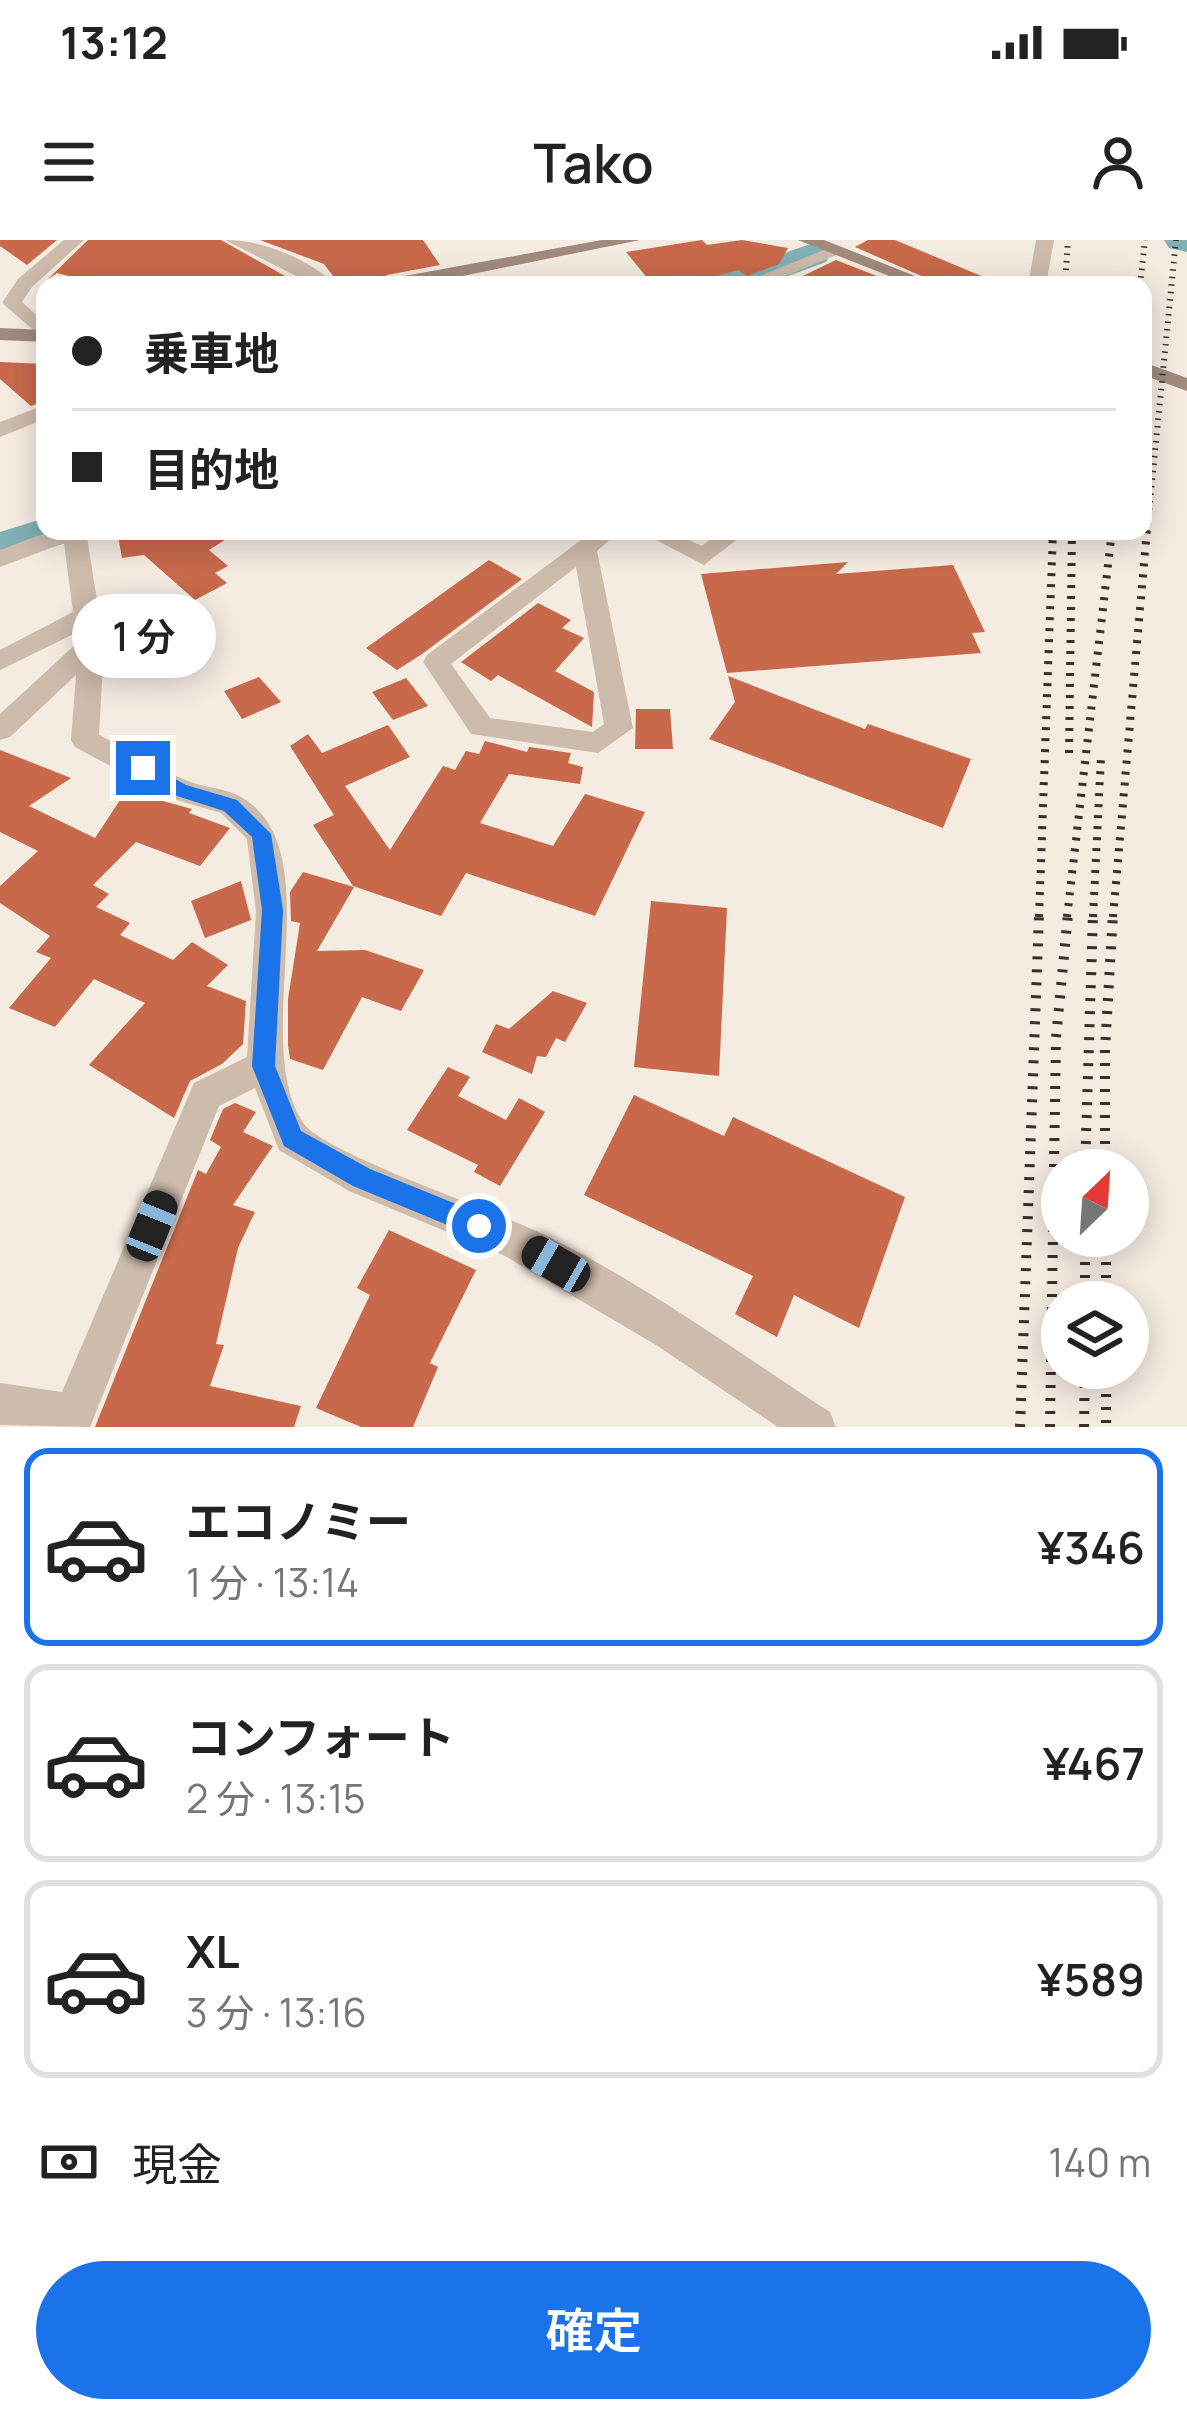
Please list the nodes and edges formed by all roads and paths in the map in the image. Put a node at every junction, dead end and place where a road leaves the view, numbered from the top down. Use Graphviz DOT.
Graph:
graph roads {
  1 [pos="75,240"];
  2 [pos="234,240"];
  3 [pos="631,240"];
  4 [pos="807,240"];
  5 [pos="1045,240"];
  6 [pos="837,251"];
  7 [pos="311,276"];
  8 [pos="437,276"];
  9 [pos="771,276"];
  10 [pos="905,276"];
  11 [pos="1038,276"];
  12 [pos="36,327"];
  13 [pos="0,334"];
  14 [pos="36,335"];
  15 [pos="1152,372"];
  16 [pos="1187,386"];
  17 [pos="36,414"];
  18 [pos="0,430"];
  19 [pos="50,540"];
  20 [pos="75,540"];
  21 [pos="596,540"];
  22 [pos="669,540"];
  23 [pos="725,540"];
  24 [pos="585,549"];
  25 [pos="0,559"];
  26 [pos="90,630"];
  27 [pos="0,662"];
  28 [pos="0,730"];
  29 [pos="264,1066"];
  30 [pos="0,1403"];
  31 [pos="71,1421"];
  32 [pos="815,1427"];
  1 -- 12 [label="street"];
  2 -- 7 [label="street"];
  3 -- 8 [label="street"];
  4 -- 6 [label="street"];
  5 -- 11 [label="street"];
  6 -- 9 [label="street"];
  6 -- 10 [label="street"];
  13 -- 14 [label="street"];
  15 -- 16 [label="street"];
  17 -- 18 [label="street"];
  19 -- 25 [label="street"];
  20 -- 26 [label="street"];
  21 -- 24 [label="street"];
  22 -- 23 [label="street"];
  24 -- 24 [label="street"];
  26 -- 27 [label="street"];
  26 -- 28 [label="street"];
  26 -- 29 [label="street"];
  29 -- 31 [label="street"];
  29 -- 32 [label="street"];
  30 -- 31 [label="street"];
}
